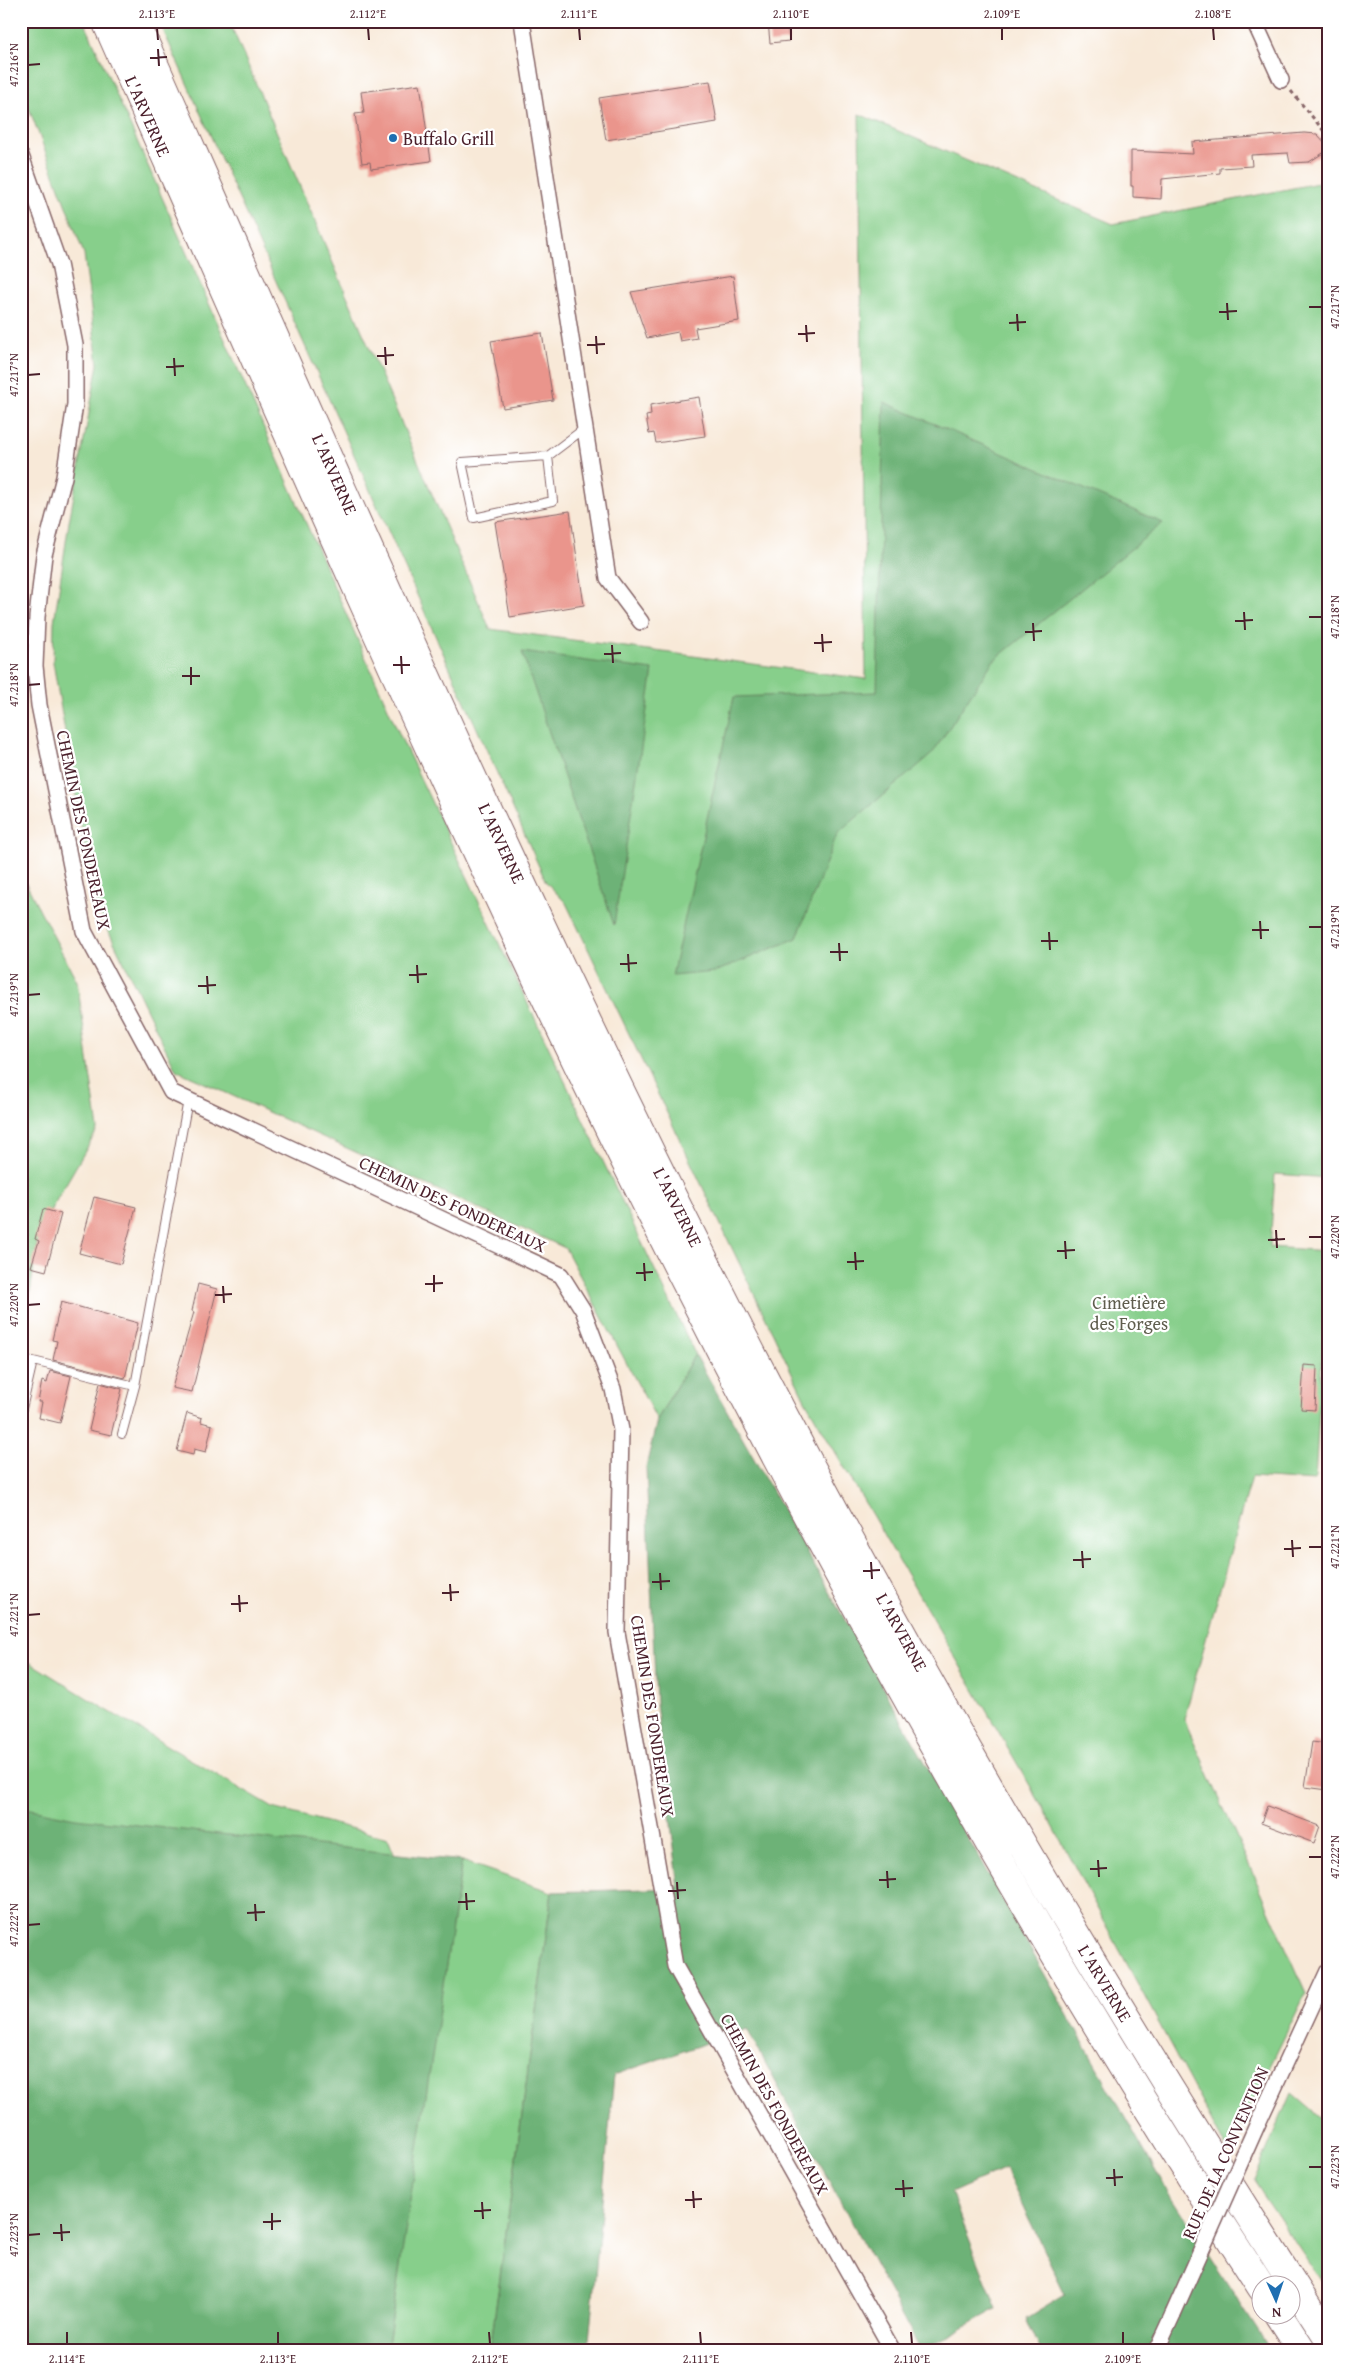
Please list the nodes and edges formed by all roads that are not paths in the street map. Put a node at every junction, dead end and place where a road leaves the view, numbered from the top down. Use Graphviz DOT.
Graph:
graph roads {
  1 [pos="106,21"];
  2 [pos="135,21"];
  3 [pos="522,21"];
  4 [pos="1254,21"];
  5 [pos="1281,80"];
  6 [pos="21,156"];
  7 [pos="585,428"];
  8 [pos="548,456"];
  9 [pos="641,622"];
  10 [pos="188,1100"];
  11 [pos="135,1386"];
  12 [pos="21,1413"];
  13 [pos="122,1434"];
  14 [pos="1328,1971"];
  15 [pos="1253,2274"];
  16 [pos="1284,2324"];
  17 [pos="1328,2338"];
  18 [pos="893,2351"];
  19 [pos="1156,2351"];
  20 [pos="1302,2351"];
  1 -- 15 [label="highway, L'ARVERNE"];
  2 -- 17 [label="highway, L'ARVERNE"];
  3 -- 7 [label="street"];
  4 -- 5 [label="street"];
  6 -- 10 [label="street, CHEMIN DES FONDEREAUX"];
  7 -- 8 [label="lane"];
  7 -- 9 [label="street"];
  8 -- 8 [label="lane"];
  10 -- 11 [label="lane"];
  10 -- 18 [label="street, CHEMIN DES FONDEREAUX"];
  11 -- 12 [label="lane"];
  11 -- 13 [label="lane"];
  14 -- 19 [label="street, RUE DE LA CONVENTION, bridge"];
  16 -- 20 [label="highway"];
}
